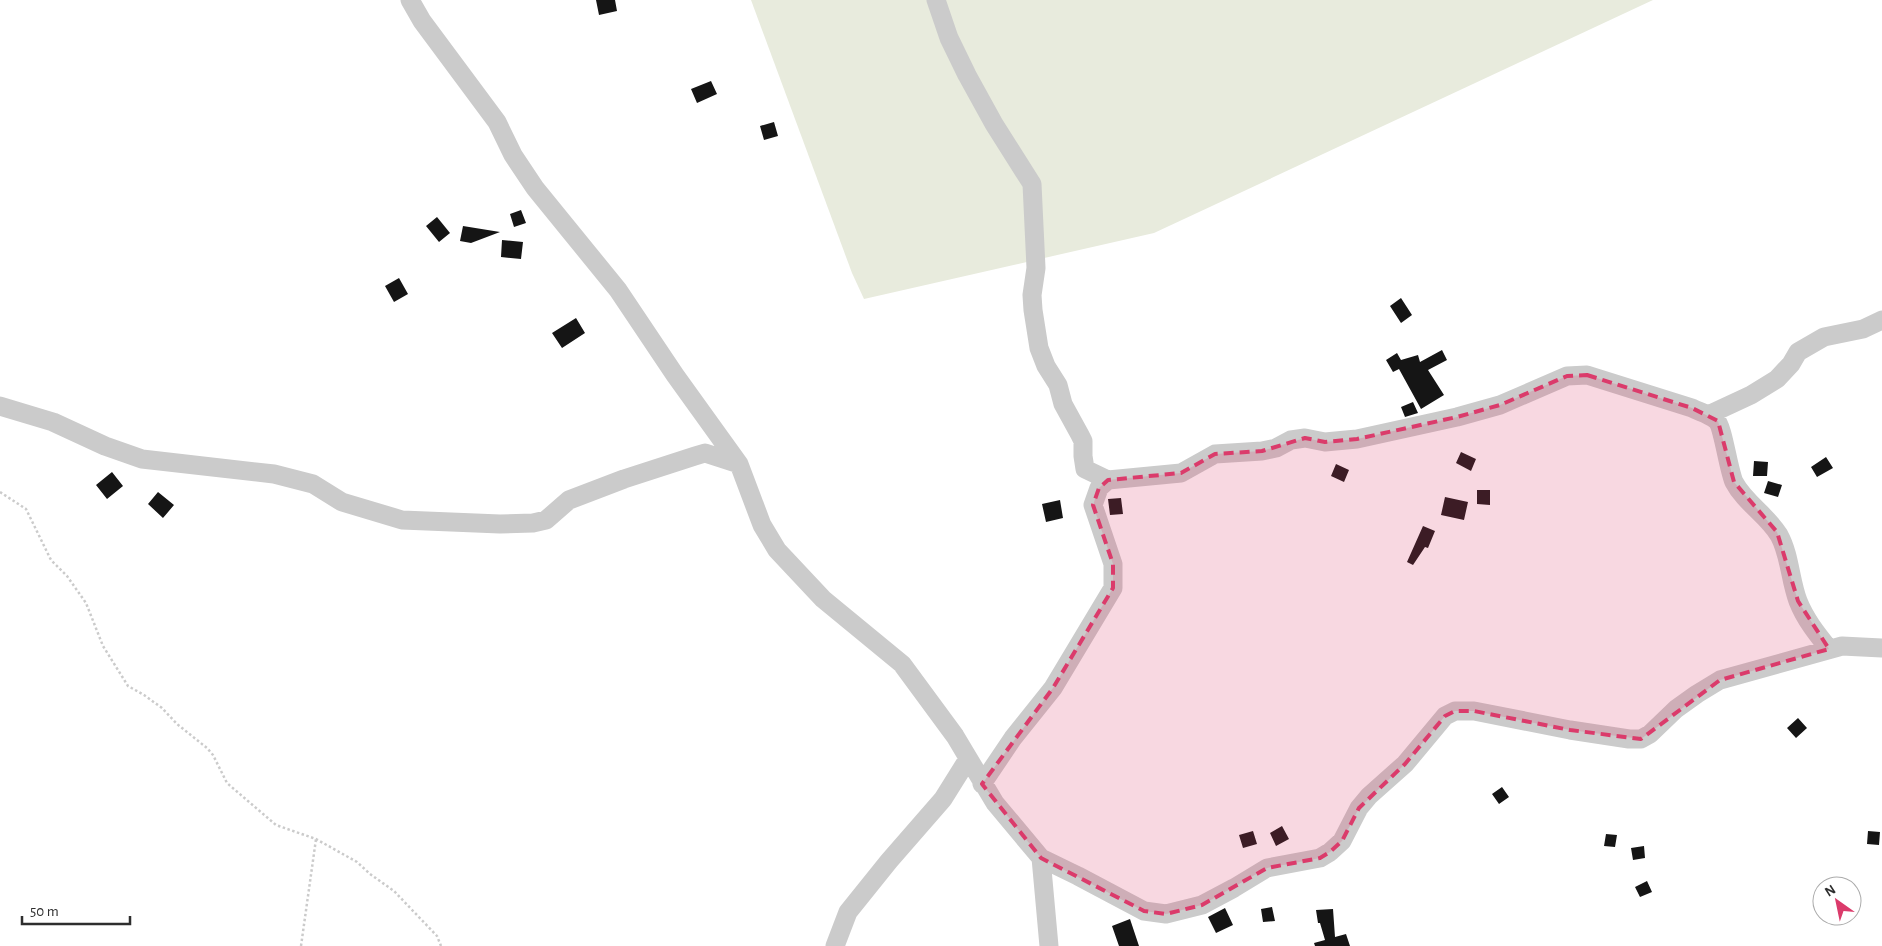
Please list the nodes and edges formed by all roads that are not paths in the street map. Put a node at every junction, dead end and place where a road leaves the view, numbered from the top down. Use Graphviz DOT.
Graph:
graph roads {
  1 [pos="410,0"];
  2 [pos="936,0"];
  3 [pos="1882,320"];
  4 [pos="0,406"];
  5 [pos="1708,415"];
  6 [pos="739,464"];
  7 [pos="1084,465"];
  8 [pos="1108,480"];
  9 [pos="1093,505"];
  10 [pos="1882,648"];
  11 [pos="1829,649"];
  12 [pos="968,758"];
  13 [pos="982,784"];
  14 [pos="1041,858"];
  15 [pos="835,946"];
  16 [pos="1049,946"];
  1 -- 6 [label="street"];
  2 -- 7 [label="street"];
  3 -- 5 [label="street"];
  4 -- 6 [label="street"];
  5 -- 8 [label="street"];
  5 -- 11 [label="street"];
  6 -- 12 [label="street"];
  7 -- 8 [label="street"];
  7 -- 9 [label="street"];
  8 -- 9 [label="street"];
  9 -- 13 [label="street"];
  10 -- 11 [label="street"];
  11 -- 14 [label="street"];
  12 -- 13 [label="street"];
  12 -- 15 [label="street"];
  13 -- 14 [label="street"];
  14 -- 16 [label="street"];
}
